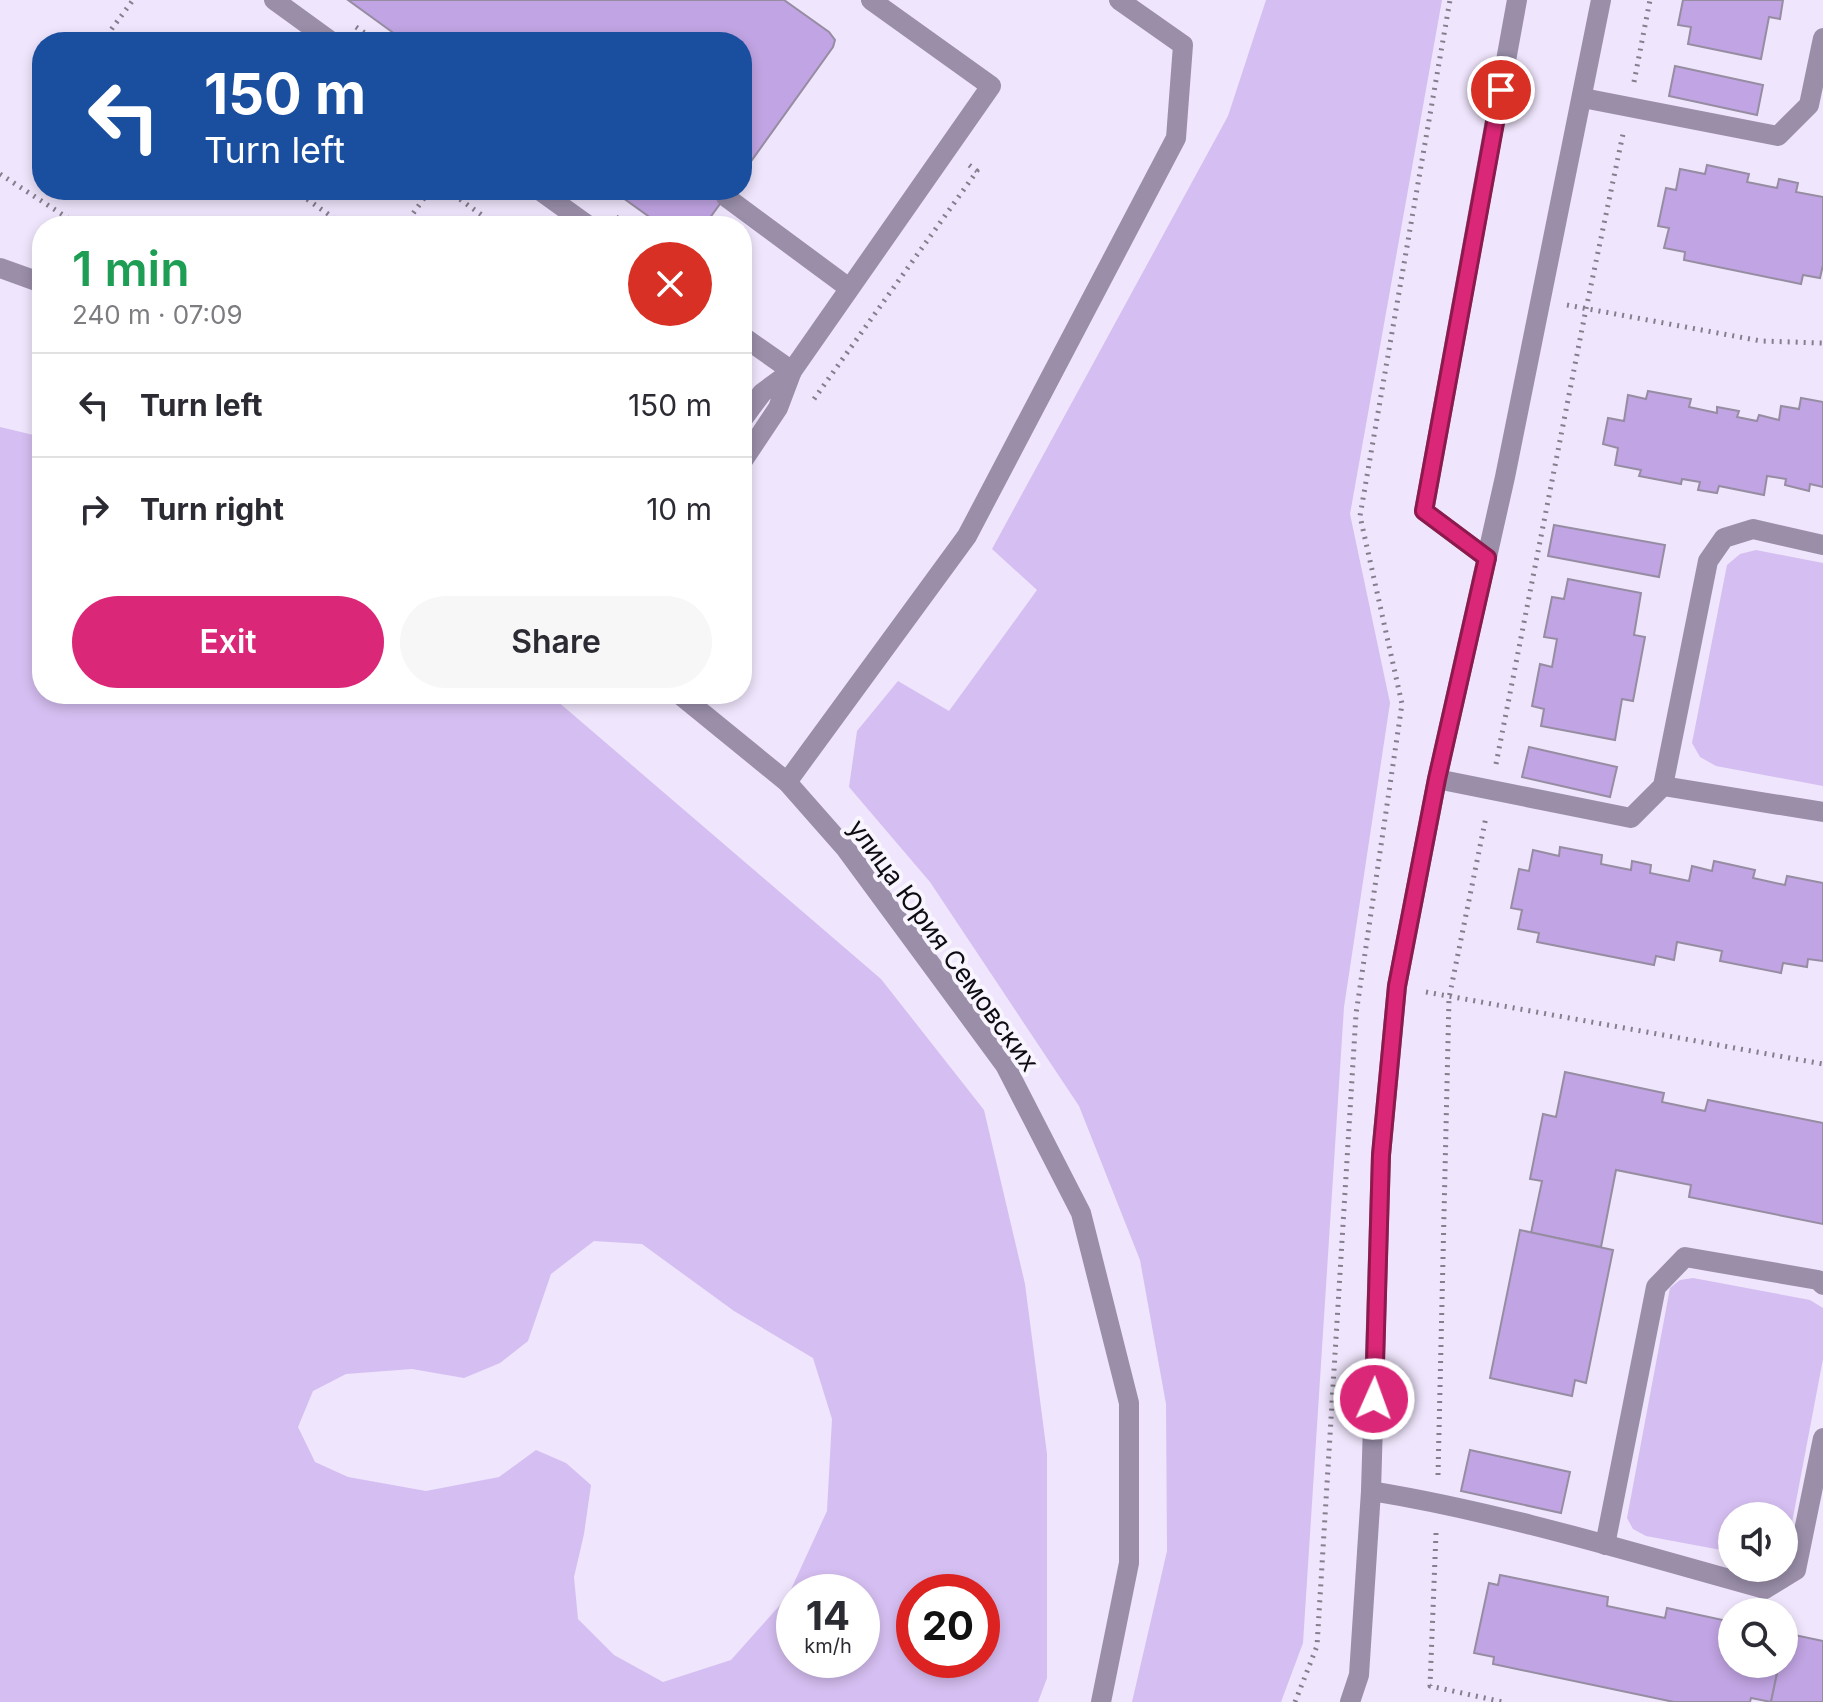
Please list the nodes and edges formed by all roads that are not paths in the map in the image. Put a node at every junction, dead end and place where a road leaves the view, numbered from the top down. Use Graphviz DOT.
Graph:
graph roads {
  1 [pos="274,0"];
  2 [pos="1119,0"];
  3 [pos="1517,0"];
  4 [pos="1601,0"];
  5 [pos="881,3"];
  6 [pos="318,32"];
  7 [pos="1823,38"];
  8 [pos="1583,98"];
  9 [pos="1816,106"];
  10 [pos="553,200"];
  11 [pos="730,200"];
  12 [pos="575,216"];
  13 [pos="752,216"];
  14 [pos="752,216"];
  15 [pos="0,268"];
  16 [pos="32,279"];
  17 [pos="849,288"];
  18 [pos="752,343"];
  19 [pos="792,371"];
  20 [pos="752,406"];
  21 [pos="752,447"];
  22 [pos="1823,545"];
  23 [pos="1487,558"];
  24 [pos="691,704"];
  25 [pos="1437,779"];
  26 [pos="787,782"];
  27 [pos="1663,786"];
  28 [pos="1823,812"];
  29 [pos="1823,1285"];
  30 [pos="1823,1438"];
  31 [pos="1371,1491"];
  32 [pos="1605,1545"];
  33 [pos="1101,1702"];
  34 [pos="1350,1702"];
  1 -- 6 [label="street"];
  2 -- 26 [label="street"];
  3 -- 23 [label="street"];
  4 -- 8 [label="street"];
  5 -- 17 [label="street"];
  7 -- 9 [label="street"];
  8 -- 9 [label="street"];
  8 -- 23 [label="street"];
  10 -- 12 [label="street"];
  11 -- 14 [label="street"];
  13 -- 17 [label="street"];
  15 -- 16 [label="street"];
  17 -- 19 [label="street"];
  18 -- 19 [label="street"];
  19 -- 20 [label="street"];
  19 -- 21 [label="street"];
  22 -- 27 [label="street"];
  23 -- 25 [label="street"];
  24 -- 26 [label="street, улица Юрия Семовских"];
  25 -- 27 [label="street"];
  25 -- 31 [label="street"];
  26 -- 33 [label="street, улица Юрия Семовских"];
  27 -- 28 [label="street"];
  29 -- 32 [label="street"];
  30 -- 32 [label="street"];
  31 -- 32 [label="street"];
  31 -- 34 [label="street"];
}
